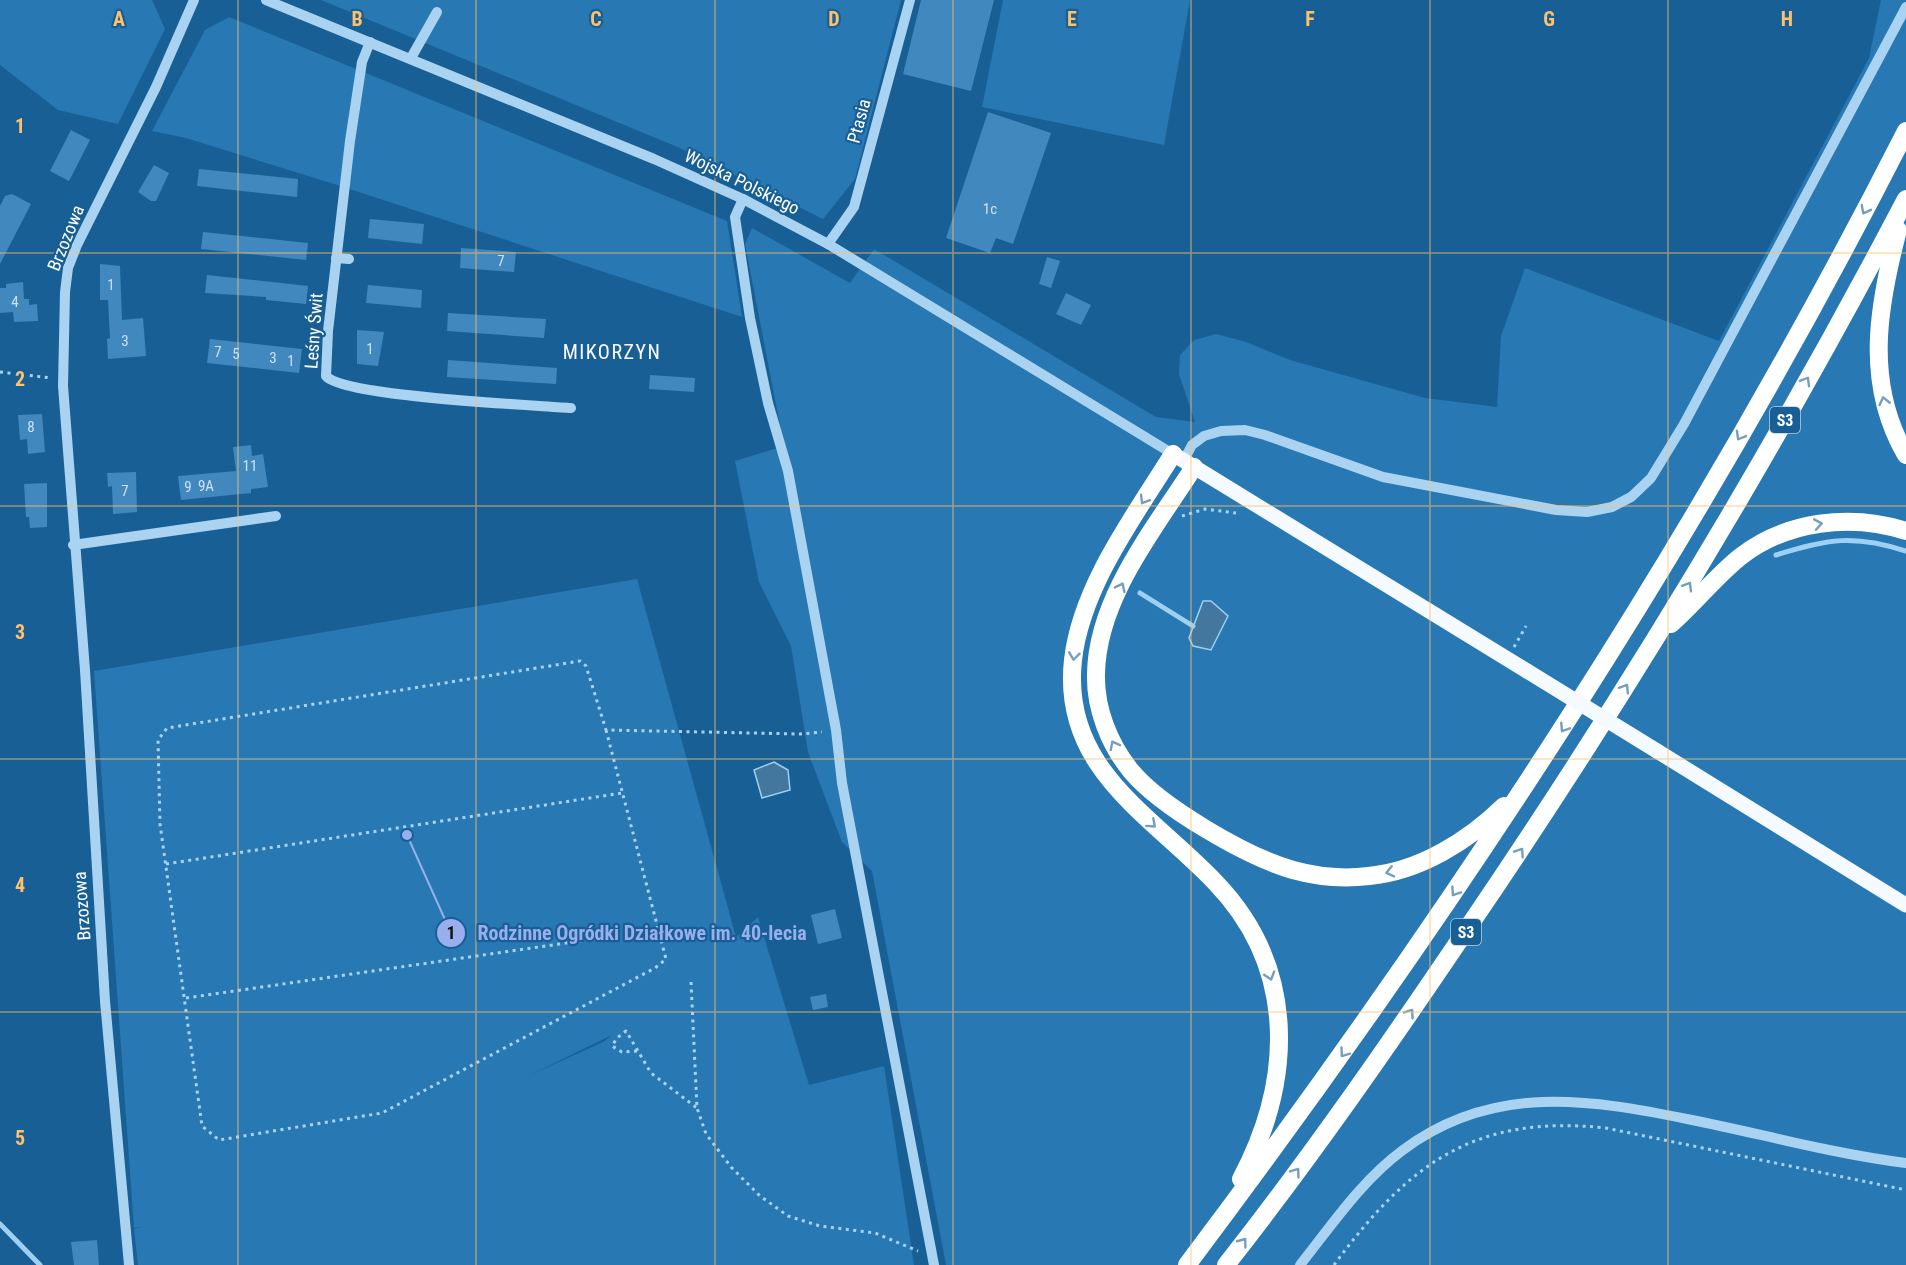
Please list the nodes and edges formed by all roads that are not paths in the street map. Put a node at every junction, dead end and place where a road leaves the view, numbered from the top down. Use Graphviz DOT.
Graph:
graph roads {
  1 [pos="194,0"];
  2 [pos="266,0"];
  3 [pos="910,0"];
  4 [pos="1906,7"];
  5 [pos="437,12"];
  6 [pos="370,42"];
  7 [pos="411,58"];
  8 [pos="1906,131"];
  9 [pos="743,199"];
  10 [pos="1906,199"];
  11 [pos="1906,205"];
  12 [pos="828,244"];
  13 [pos="336,258"];
  14 [pos="349,259"];
  15 [pos="571,408"];
  16 [pos="1906,455"];
  17 [pos="1183,460"];
  18 [pos="276,516"];
  19 [pos="1906,531"];
  20 [pos="73,545"];
  21 [pos="1657,637"];
  22 [pos="1534,774"];
  23 [pos="1906,905"];
  24 [pos="1906,1163"];
  25 [pos="1204,1243"];
  26 [pos="933,1262"];
  27 [pos="129,1265"];
  28 [pos="1187,1265"];
  29 [pos="1226,1265"];
  30 [pos="1300,1265"];
  1 -- 20 [label="street, Brzozowa"];
  2 -- 6 [label="street, Wojska Polskiego"];
  3 -- 12 [label="street, Ptasia"];
  4 -- 17 [label="street"];
  5 -- 7 [label="street"];
  6 -- 7 [label="street, Wojska Polskiego"];
  6 -- 13 [label="street, Leśny Świt"];
  7 -- 9 [label="street, Wojska Polskiego"];
  8 -- 22 [label="highway, S3, one-way"];
  9 -- 12 [label="street, Wojska Polskiego"];
  9 -- 26 [label="street"];
  21 -- 10 [label="highway, S3, one-way"];
  16 -- 11 [label="highway, one-way"];
  12 -- 17 [label="street, Wojska Polskiego"];
  13 -- 14 [label="street"];
  13 -- 15 [label="street, Leśny Świt"];
  22 -- 17 [label="highway, one-way"];
  17 -- 23 [label="main road, bridge"];
  17 -- 25 [label="highway, one-way"];
  18 -- 20 [label="street"];
  21 -- 19 [label="highway, one-way"];
  20 -- 27 [label="street, Brzozowa"];
  29 -- 21 [label="highway, S3, one-way"];
  22 -- 25 [label="highway, S3, one-way"];
  24 -- 30 [label="street"];
  25 -- 28 [label="highway, S3"];
}
